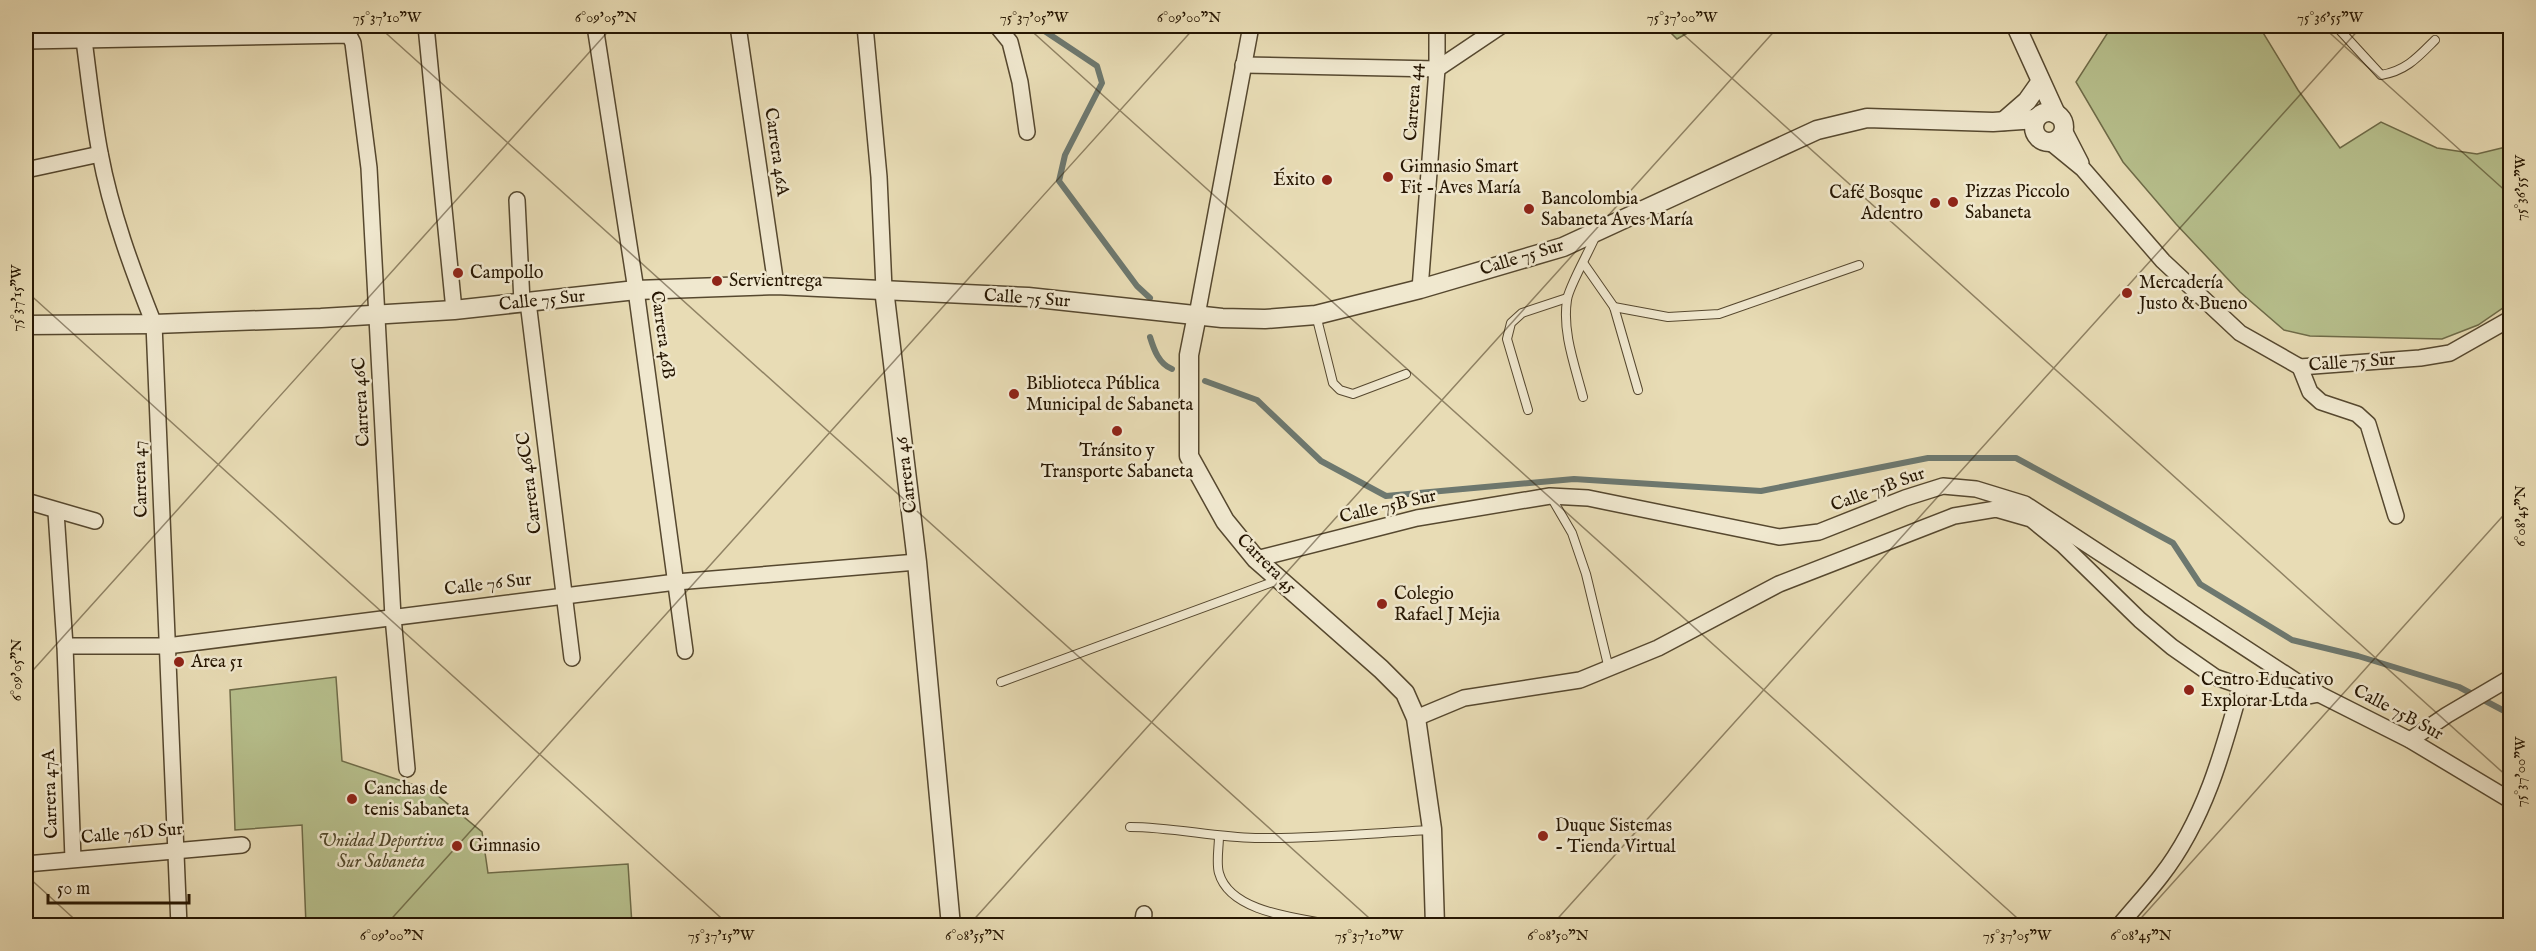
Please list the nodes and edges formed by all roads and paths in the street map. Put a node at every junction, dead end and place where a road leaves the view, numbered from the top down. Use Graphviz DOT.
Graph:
graph roads {
  1 [pos="595,26"];
  2 [pos="738,26"];
  3 [pos="866,26"];
  4 [pos="997,26"];
  5 [pos="1251,26"];
  6 [pos="1437,26"];
  7 [pos="1501,26"];
  8 [pos="2016,26"];
  9 [pos="2336,26"];
  10 [pos="426,27"];
  11 [pos="208,30"];
  12 [pos="84,40"];
  13 [pos="2435,40"];
  14 [pos="26,41"];
  15 [pos="1243,65"];
  16 [pos="1437,69"];
  17 [pos="2038,79"];
  18 [pos="1998,122"];
  19 [pos="2047,126"];
  20 [pos="1027,132"];
  21 [pos="100,154"];
  22 [pos="26,170"];
  23 [pos="517,200"];
  24 [pos="1598,231"];
  25 [pos="1584,264"];
  26 [pos="1859,265"];
  27 [pos="776,285"];
  28 [pos="1420,289"];
  29 [pos="636,290"];
  30 [pos="884,290"];
  31 [pos="1567,298"];
  32 [pos="525,302"];
  33 [pos="1614,308"];
  34 [pos="454,310"];
  35 [pos="376,314"];
  36 [pos="1197,315"];
  37 [pos="1316,315"];
  38 [pos="2511,319"];
  39 [pos="154,324"];
  40 [pos="26,325"];
  41 [pos="2300,367"];
  42 [pos="1406,374"];
  43 [pos="1638,390"];
  44 [pos="1583,397"];
  45 [pos="1527,410"];
  46 [pos="1550,496"];
  47 [pos="26,501"];
  48 [pos="56,512"];
  49 [pos="2396,516"];
  50 [pos="94,521"];
  51 [pos="1256,559"];
  52 [pos="917,562"];
  53 [pos="1280,580"];
  54 [pos="676,582"];
  55 [pos="563,595"];
  56 [pos="393,617"];
  57 [pos="65,646"];
  58 [pos="167,646"];
  59 [pos="685,651"];
  60 [pos="572,658"];
  61 [pos="1609,669"];
  62 [pos="2511,678"];
  63 [pos="1001,682"];
  64 [pos="2241,686"];
  65 [pos="2319,694"];
  66 [pos="1416,718"];
  67 [pos="2410,740"];
  68 [pos="407,769"];
  69 [pos="2511,800"];
  70 [pos="1131,827"];
  71 [pos="1432,830"];
  72 [pos="1219,836"];
  73 [pos="242,845"];
  74 [pos="176,849"];
  75 [pos="73,859"];
  76 [pos="26,864"];
  77 [pos="1334,925"];
  78 [pos="179,926"];
  79 [pos="951,926"];
  80 [pos="1435,926"];
  81 [pos="2120,926"];
  1 -- 29 [label="street, Carrera 46B"];
  2 -- 27 [label="street, Carrera 46A"];
  3 -- 30 [label="street, Carrera 46"];
  4 -- 20 [label="street"];
  5 -- 15 [label="street, Carrera 45"];
  6 -- 16 [label="street, Carrera 44"];
  7 -- 16 [label="street"];
  8 -- 17 [label="street"];
  9 -- 13 [label="lane"];
  10 -- 34 [label="street"];
  11 -- 12 [label="street"];
  11 -- 35 [label="street, Carrera 46C"];
  12 -- 14 [label="street"];
  12 -- 21 [label="street, Carrera 47"];
  15 -- 16 [label="street"];
  15 -- 36 [label="street, Carrera 45"];
  16 -- 28 [label="street, Carrera 44"];
  17 -- 18 [label="street"];
  17 -- 19 [label="street"];
  18 -- 19 [label="street, Calle 75 Sur"];
  18 -- 24 [label="street, Calle 75 Sur"];
  19 -- 41 [label="street, Calle 75 Sur"];
  21 -- 22 [label="street"];
  21 -- 39 [label="street, Carrera 47"];
  23 -- 32 [label="street, Carrera 46CC"];
  24 -- 25 [label="lane"];
  24 -- 28 [label="street, Calle 75 Sur"];
  25 -- 31 [label="lane"];
  25 -- 33 [label="lane"];
  26 -- 33 [label="lane"];
  27 -- 29 [label="street, Calle 75 Sur"];
  27 -- 30 [label="street, Calle 75 Sur"];
  28 -- 37 [label="street, Calle 75 Sur"];
  29 -- 32 [label="street, Calle 75 Sur"];
  29 -- 54 [label="street, Carrera 46B"];
  30 -- 36 [label="street, Calle 75 Sur"];
  30 -- 52 [label="street, Carrera 46"];
  31 -- 44 [label="lane"];
  31 -- 45 [label="lane"];
  32 -- 34 [label="street, Calle 75 Sur"];
  32 -- 55 [label="street, Carrera 46CC"];
  33 -- 43 [label="lane"];
  34 -- 35 [label="street, Calle 75 Sur"];
  35 -- 39 [label="street, Calle 75 Sur"];
  35 -- 56 [label="street, Carrera 46C"];
  36 -- 37 [label="street, Calle 75 Sur"];
  36 -- 51 [label="street, Carrera 45"];
  37 -- 42 [label="lane"];
  38 -- 41 [label="street, Calle 75 Sur"];
  39 -- 40 [label="street, Calle 75 Sur"];
  39 -- 58 [label="street, Carrera 47"];
  41 -- 49 [label="street"];
  46 -- 51 [label="street, Calle 75B Sur"];
  46 -- 61 [label="lane"];
  46 -- 65 [label="street, Calle 75B Sur"];
  47 -- 48 [label="street"];
  48 -- 50 [label="street"];
  48 -- 57 [label="street, Carrera 47A"];
  51 -- 53 [label="street, Carrera 45"];
  52 -- 54 [label="street, Calle 76 Sur"];
  52 -- 79 [label="street, Carrera 46"];
  53 -- 63 [label="lane"];
  53 -- 66 [label="street, Carrera 45"];
  54 -- 55 [label="street, Calle 76 Sur"];
  54 -- 59 [label="street, Carrera 46B"];
  55 -- 56 [label="street, Calle 76 Sur"];
  55 -- 60 [label="street, Carrera 46CC"];
  56 -- 58 [label="street, Calle 76 Sur"];
  56 -- 68 [label="street, Carrera 46C"];
  57 -- 58 [label="street, Calle 76 Sur"];
  57 -- 75 [label="street, Carrera 47A"];
  58 -- 74 [label="street, Carrera 47"];
  61 -- 64 [label="street"];
  61 -- 66 [label="street"];
  62 -- 67 [label="street"];
  64 -- 65 [label="street"];
  64 -- 81 [label="street"];
  65 -- 67 [label="street, Calle 75B Sur"];
  66 -- 71 [label="street, Carrera 45"];
  67 -- 69 [label="street, Calle 75B Sur"];
  70 -- 72 [label="lane"];
  71 -- 72 [label="lane"];
  71 -- 80 [label="street, Carrera 45"];
  72 -- 77 [label="lane"];
  73 -- 74 [label="street, Calle 76D Sur"];
  74 -- 75 [label="street, Calle 76D Sur"];
  74 -- 78 [label="street, Carrera 47"];
  75 -- 76 [label="street, Calle 76D Sur"];
}
